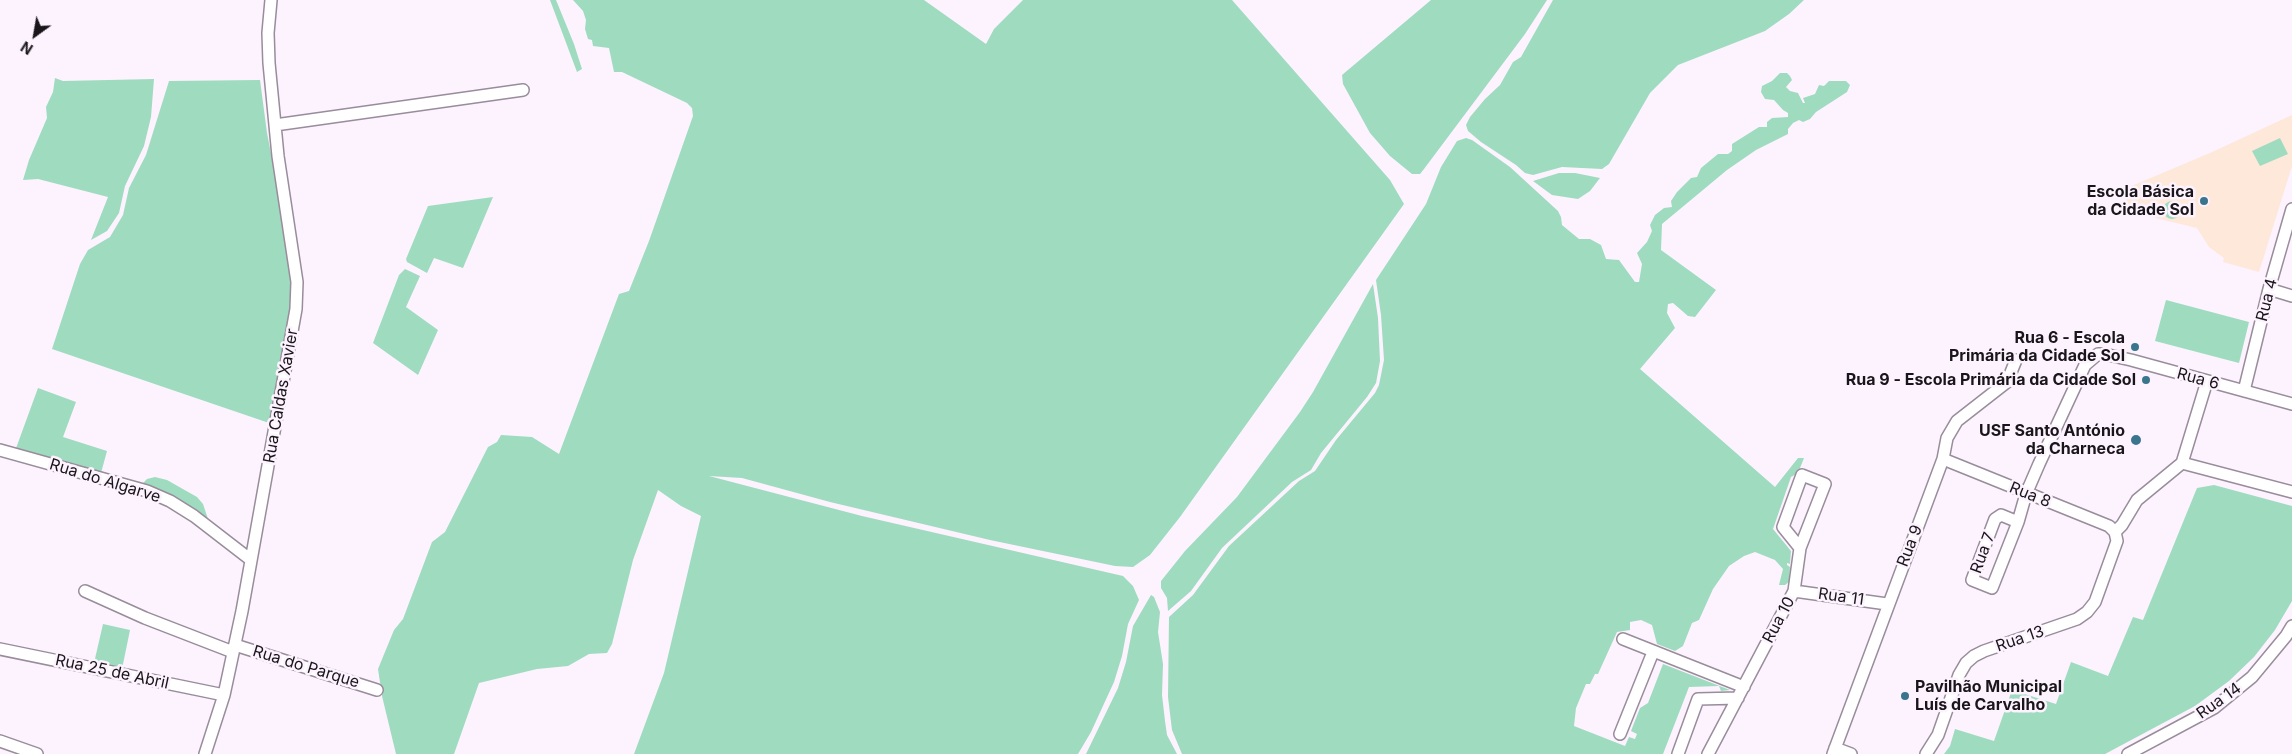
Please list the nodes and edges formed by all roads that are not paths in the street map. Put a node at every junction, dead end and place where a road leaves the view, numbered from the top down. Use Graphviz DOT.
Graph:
graph roads {
  1 [pos="271,0"];
  2 [pos="523,90"];
  3 [pos="275,125"];
  4 [pos="2292,209"];
  5 [pos="2269,289"];
  6 [pos="2292,296"];
  7 [pos="2104,354"];
  8 [pos="2016,360"];
  9 [pos="2207,382"];
  10 [pos="2244,392"];
  11 [pos="2292,404"];
  12 [pos="0,450"];
  13 [pos="1943,459"];
  14 [pos="2182,463"];
  15 [pos="2292,492"];
  16 [pos="2026,494"];
  17 [pos="2018,522"];
  18 [pos="2115,532"];
  19 [pos="1800,548"];
  20 [pos="251,560"];
  21 [pos="85,591"];
  22 [pos="1794,591"];
  23 [pos="1888,604"];
  24 [pos="2292,626"];
  25 [pos="1623,639"];
  26 [pos="234,648"];
  27 [pos="0,649"];
  28 [pos="1653,652"];
  29 [pos="1744,687"];
  30 [pos="377,690"];
  31 [pos="224,695"];
  32 [pos="1738,698"];
  33 [pos="1620,734"];
  34 [pos="0,741"];
  35 [pos="1834,751"];
  36 [pos="37,754"];
  37 [pos="205,754"];
  38 [pos="1678,754"];
  39 [pos="1708,754"];
  40 [pos="1851,754"];
  41 [pos="1926,754"];
  42 [pos="2128,754"];
  1 -- 3 [label="street, Rua Caldas Xavier"];
  2 -- 3 [label="street"];
  3 -- 20 [label="street, Rua Caldas Xavier"];
  4 -- 5 [label="street, Rua 4"];
  5 -- 6 [label="street"];
  5 -- 10 [label="street, Rua 4"];
  7 -- 9 [label="street, Rua 6"];
  7 -- 16 [label="street, Rua 7"];
  8 -- 13 [label="street, Rua 9"];
  9 -- 10 [label="street, Rua 6"];
  9 -- 14 [label="street"];
  10 -- 11 [label="street, Rua 6"];
  12 -- 20 [label="street, Rua do Algarve"];
  13 -- 16 [label="street, Rua 8"];
  13 -- 23 [label="street, Rua 9"];
  14 -- 15 [label="street"];
  14 -- 18 [label="street"];
  16 -- 17 [label="street, Rua 7"];
  16 -- 18 [label="street, Rua 8"];
  17 -- 17 [label="street, Rua 7"];
  18 -- 41 [label="street, Rua 13"];
  19 -- 19 [label="street, Rua 10"];
  19 -- 22 [label="street, Rua 10"];
  20 -- 26 [label="street, Rua Caldas Xavier"];
  21 -- 26 [label="street, Rua do Parque"];
  22 -- 23 [label="street, Rua 11"];
  22 -- 29 [label="street, Rua 10"];
  23 -- 35 [label="street, Rua 9"];
  24 -- 42 [label="street, Rua 14"];
  25 -- 28 [label="street"];
  26 -- 30 [label="street, Rua do Parque"];
  26 -- 31 [label="street, Rua Caldas Xavier"];
  27 -- 31 [label="street, Rua 25 de Abril"];
  28 -- 29 [label="street"];
  28 -- 33 [label="street"];
  29 -- 32 [label="street, Rua 10"];
  31 -- 37 [label="street, Rua Caldas Xavier"];
  32 -- 38 [label="street"];
  32 -- 39 [label="street, Rua 10"];
  34 -- 36 [label="street"];
  35 -- 40 [label="street"];
}
